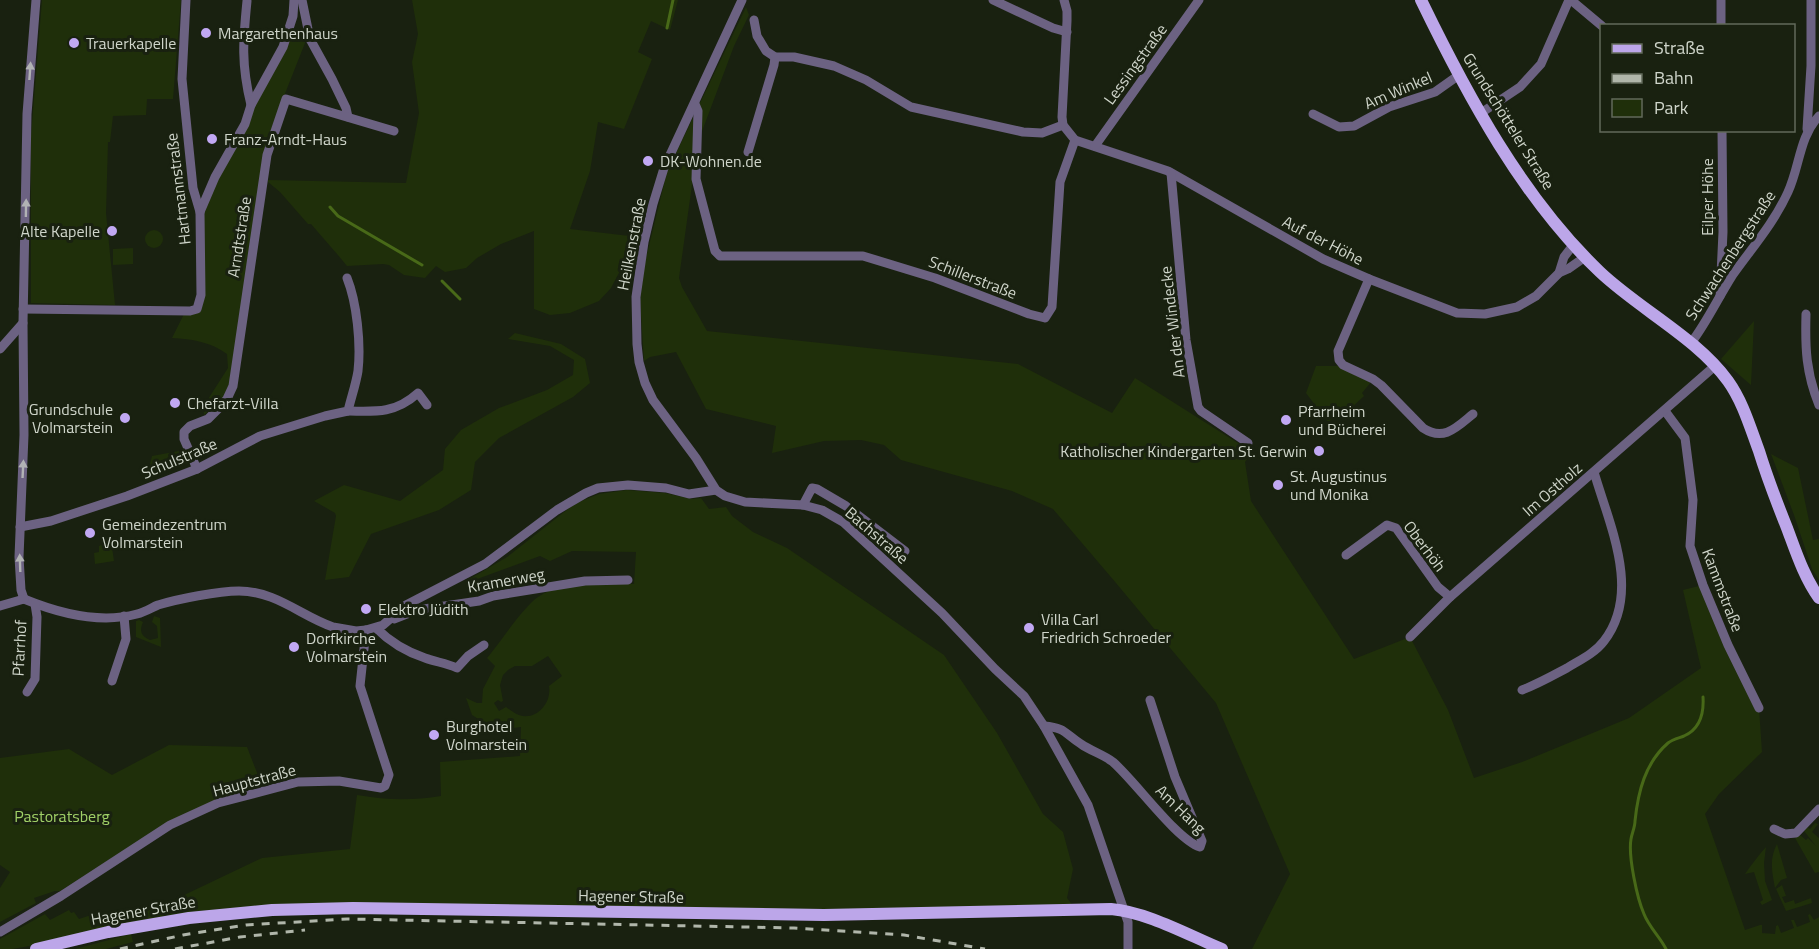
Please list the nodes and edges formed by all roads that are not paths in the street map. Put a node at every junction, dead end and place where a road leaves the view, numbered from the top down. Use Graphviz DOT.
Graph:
graph roads {
  1 [pos="36,0"];
  2 [pos="186,0"];
  3 [pos="247,0"];
  4 [pos="294,0"];
  5 [pos="302,0"];
  6 [pos="742,0"];
  7 [pos="993,0"];
  8 [pos="1064,0"];
  9 [pos="1199,0"];
  10 [pos="1421,0"];
  11 [pos="1570,0"];
  12 [pos="1721,0"];
  13 [pos="1811,0"];
  14 [pos="754,20"];
  15 [pos="1600,24"];
  16 [pos="1721,24"];
  17 [pos="1067,32"];
  18 [pos="775,57"];
  19 [pos="1459,75"];
  20 [pos="695,104"];
  21 [pos="251,105"];
  22 [pos="1481,113"];
  23 [pos="1313,114"];
  24 [pos="1819,116"];
  25 [pos="348,117"];
  26 [pos="1063,125"];
  27 [pos="394,131"];
  28 [pos="1806,131"];
  29 [pos="1722,132"];
  30 [pos="1075,140"];
  31 [pos="1095,146"];
  32 [pos="748,152"];
  33 [pos="1172,173"];
  34 [pos="200,212"];
  35 [pos="1574,244"];
  36 [pos="1585,257"];
  37 [pos="1559,273"];
  38 [pos="347,278"];
  39 [pos="1369,279"];
  40 [pos="1719,299"];
  41 [pos="23,309"];
  42 [pos="1806,314"];
  43 [pos="23,323"];
  44 [pos="1691,343"];
  45 [pos="0,349"];
  46 [pos="1716,365"];
  47 [pos="427,405"];
  48 [pos="1819,405"];
  49 [pos="348,411"];
  50 [pos="1665,411"];
  51 [pos="1473,414"];
  52 [pos="1248,443"];
  53 [pos="197,469"];
  54 [pos="1594,472"];
  55 [pos="716,489"];
  56 [pos="803,506"];
  57 [pos="20,527"];
  58 [pos="905,551"];
  59 [pos="1346,555"];
  60 [pos="628,580"];
  61 [pos="1450,597"];
  62 [pos="1819,598"];
  63 [pos="24,599"];
  64 [pos="35,604"];
  65 [pos="4,605"];
  66 [pos="0,612"];
  67 [pos="124,616"];
  68 [pos="392,620"];
  69 [pos="371,629"];
  70 [pos="1410,637"];
  71 [pos="484,645"];
  72 [pos="112,681"];
  73 [pos="1522,690"];
  74 [pos="27,692"];
  75 [pos="1150,700"];
  76 [pos="1759,708"];
  77 [pos="1044,726"];
  78 [pos="1819,808"];
  79 [pos="1774,829"];
  80 [pos="1124,910"];
  81 [pos="0,932"];
  82 [pos="36,949"];
  83 [pos="1128,949"];
  84 [pos="1222,949"];
  41 -- 1 [label="street, one-way"];
  2 -- 34 [label="street, Hartmannstraße"];
  3 -- 21 [label="street"];
  4 -- 21 [label="street"];
  5 -- 25 [label="street"];
  6 -- 20 [label="street, Heilkenstraße"];
  7 -- 17 [label="street"];
  8 -- 17 [label="street"];
  9 -- 31 [label="street, Lessingstraße"];
  10 -- 19 [label="main road, Grundschötteler Straße"];
  11 -- 15 [label="street"];
  11 -- 22 [label="street"];
  12 -- 16 [label="street"];
  13 -- 28 [label="street"];
  14 -- 18 [label="street"];
  17 -- 26 [label="street"];
  18 -- 26 [label="street"];
  18 -- 32 [label="street"];
  19 -- 22 [label="main road, Grundschötteler Straße"];
  19 -- 23 [label="street, Am Winkel"];
  20 -- 30 [label="street, Schillerstraße"];
  20 -- 55 [label="street, Heilkenstraße"];
  21 -- 34 [label="street"];
  22 -- 35 [label="main road, Grundschötteler Straße"];
  24 -- 28 [label="street, Schwachenbergstraße"];
  25 -- 27 [label="street, Arndtstraße"];
  25 -- 53 [label="street, Arndtstraße"];
  26 -- 30 [label="street"];
  28 -- 40 [label="street, Schwachenbergstraße"];
  29 -- 40 [label="street, Eilper Höhe"];
  30 -- 31 [label="street, Auf der Höhe"];
  31 -- 33 [label="street, Auf der Höhe"];
  33 -- 39 [label="street, Auf der Höhe"];
  33 -- 52 [label="street, An der Windecke"];
  34 -- 41 [label="street, Hartmannstraße"];
  35 -- 36 [label="main road, Grundschötteler Straße"];
  35 -- 37 [label="street, Auf der Höhe"];
  36 -- 37 [label="street, Auf der Höhe"];
  36 -- 44 [label="main road, Grundschötteler Straße"];
  37 -- 39 [label="street, Auf der Höhe"];
  38 -- 49 [label="street"];
  39 -- 51 [label="street"];
  40 -- 44 [label="street, Schwachenbergstraße"];
  41 -- 43 [label="street"];
  42 -- 48 [label="street"];
  43 -- 45 [label="street"];
  57 -- 43 [label="street, one-way"];
  44 -- 46 [label="main road, Grundschötteler Straße"];
  46 -- 50 [label="street, Im Ostholz"];
  46 -- 62 [label="main road, Grundschötteler Straße"];
  47 -- 49 [label="street, Schulstraße"];
  49 -- 53 [label="street, Schulstraße"];
  50 -- 54 [label="street, Im Ostholz"];
  50 -- 76 [label="street, Kammstraße"];
  53 -- 57 [label="street, Schulstraße"];
  54 -- 61 [label="street, Im Ostholz"];
  54 -- 73 [label="street"];
  55 -- 56 [label="street, Bachstraße"];
  55 -- 68 [label="street"];
  56 -- 58 [label="street"];
  56 -- 77 [label="street, Bachstraße"];
  63 -- 57 [label="street, one-way"];
  59 -- 61 [label="street, Oberhöh"];
  60 -- 68 [label="street, Kramerweg"];
  61 -- 70 [label="street, Im Ostholz"];
  63 -- 64 [label="street"];
  63 -- 65 [label="street"];
  64 -- 67 [label="street"];
  64 -- 74 [label="street, Pfarrhof"];
  65 -- 66 [label="street"];
  67 -- 69 [label="street"];
  67 -- 72 [label="street"];
  68 -- 69 [label="street"];
  69 -- 71 [label="street"];
  69 -- 81 [label="street, Hauptstraße"];
  75 -- 77 [label="street, Am Hang"];
  77 -- 80 [label="street, Bachstraße"];
  78 -- 79 [label="street"];
  80 -- 82 [label="main road, Hagener Straße"];
  80 -- 83 [label="street, Bachstraße"];
  80 -- 84 [label="main road, Hagener Straße"];
}
